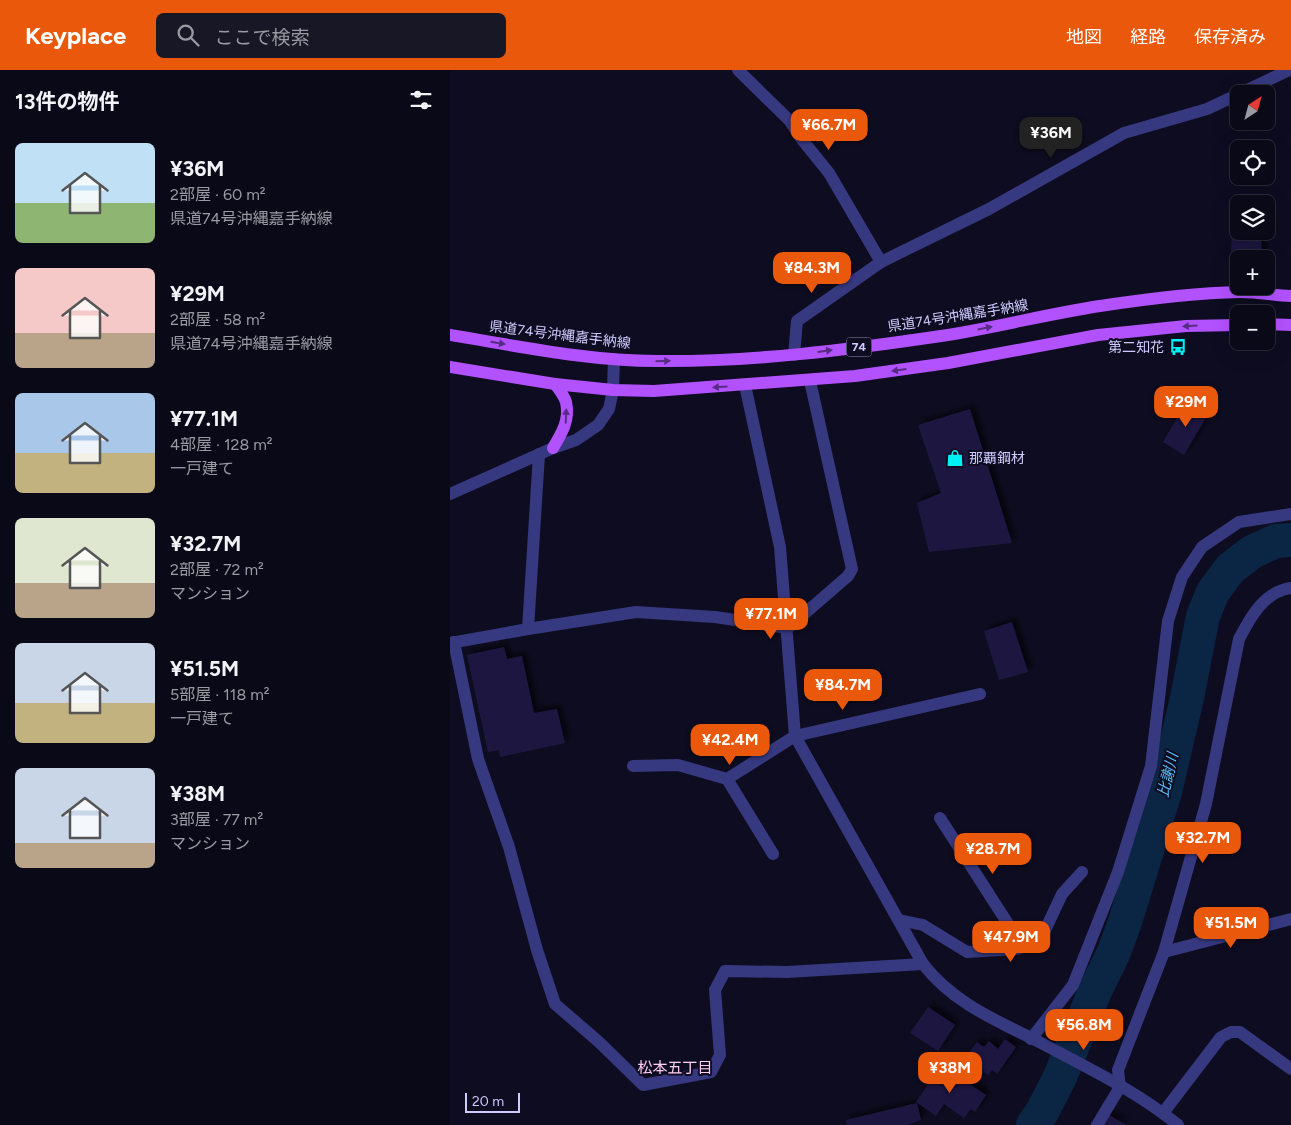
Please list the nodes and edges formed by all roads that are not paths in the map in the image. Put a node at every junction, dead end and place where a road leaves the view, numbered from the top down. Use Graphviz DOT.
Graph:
graph roads {
  1 [pos="738,70"];
  2 [pos="1289,70"];
  3 [pos="1258,85"];
  4 [pos="1230,98"];
  5 [pos="881,262"];
  6 [pos="1291,296"];
  7 [pos="1275,324"];
  8 [pos="1230,325"];
  9 [pos="1291,325"];
  10 [pos="450,336"];
  11 [pos="794,356"];
  12 [pos="614,359"];
  13 [pos="450,367"];
  14 [pos="810,380"];
  15 [pos="555,384"];
  16 [pos="746,385"];
  17 [pos="613,390"];
  18 [pos="553,448"];
  19 [pos="539,454"];
  20 [pos="450,494"];
  21 [pos="1291,514"];
  22 [pos="1291,588"];
  23 [pos="788,628"];
  24 [pos="528,629"];
  25 [pos="452,642"];
  26 [pos="980,694"];
  27 [pos="796,736"];
  28 [pos="633,766"];
  29 [pos="727,779"];
  30 [pos="940,818"];
  31 [pos="773,854"];
  32 [pos="1082,872"];
  33 [pos="1291,919"];
  34 [pos="898,920"];
  35 [pos="1023,947"];
  36 [pos="1164,952"];
  37 [pos="923,964"];
  38 [pos="1036,1041"];
  39 [pos="1289,1064"];
  40 [pos="1116,1085"];
  41 [pos="1163,1113"];
  42 [pos="1097,1125"];
  43 [pos="1178,1125"];
  1 -- 5 [label="street"];
  2 -- 3 [label="street"];
  4 -- 5 [label="street"];
  5 -- 11 [label="street"];
  11 -- 6 [label="main road, 県道74号沖縄嘉手納線 / 74, one-way"];
  7 -- 9 [label="main road"];
  8 -- 14 [label="main road, 74, one-way"];
  10 -- 12 [label="main road, 県道74号沖縄嘉手納線 / 74, one-way"];
  12 -- 11 [label="main road, 県道74号沖縄嘉手納線 / 74, one-way"];
  12 -- 17 [label="street"];
  13 -- 15 [label="main road, 74"];
  14 -- 16 [label="main road, 74"];
  14 -- 23 [label="street"];
  15 -- 17 [label="main road, 74"];
  18 -- 15 [label="main road, one-way"];
  16 -- 17 [label="main road, 74, one-way"];
  16 -- 23 [label="street"];
  17 -- 18 [label="street"];
  18 -- 19 [label="street"];
  19 -- 20 [label="street"];
  19 -- 24 [label="street"];
  21 -- 38 [label="street"];
  22 -- 36 [label="street"];
  23 -- 24 [label="street"];
  23 -- 27 [label="street"];
  24 -- 25 [label="street"];
  25 -- 37 [label="street"];
  26 -- 27 [label="street"];
  27 -- 29 [label="street"];
  27 -- 34 [label="street"];
  28 -- 29 [label="street"];
  29 -- 31 [label="street"];
  30 -- 35 [label="street"];
  32 -- 35 [label="street"];
  33 -- 36 [label="street"];
  34 -- 35 [label="street"];
  34 -- 37 [label="street"];
  36 -- 40 [label="street"];
  37 -- 38 [label="street"];
  38 -- 40 [label="street"];
  39 -- 41 [label="street"];
  40 -- 41 [label="street"];
  40 -- 42 [label="street"];
  41 -- 43 [label="street"];
}
